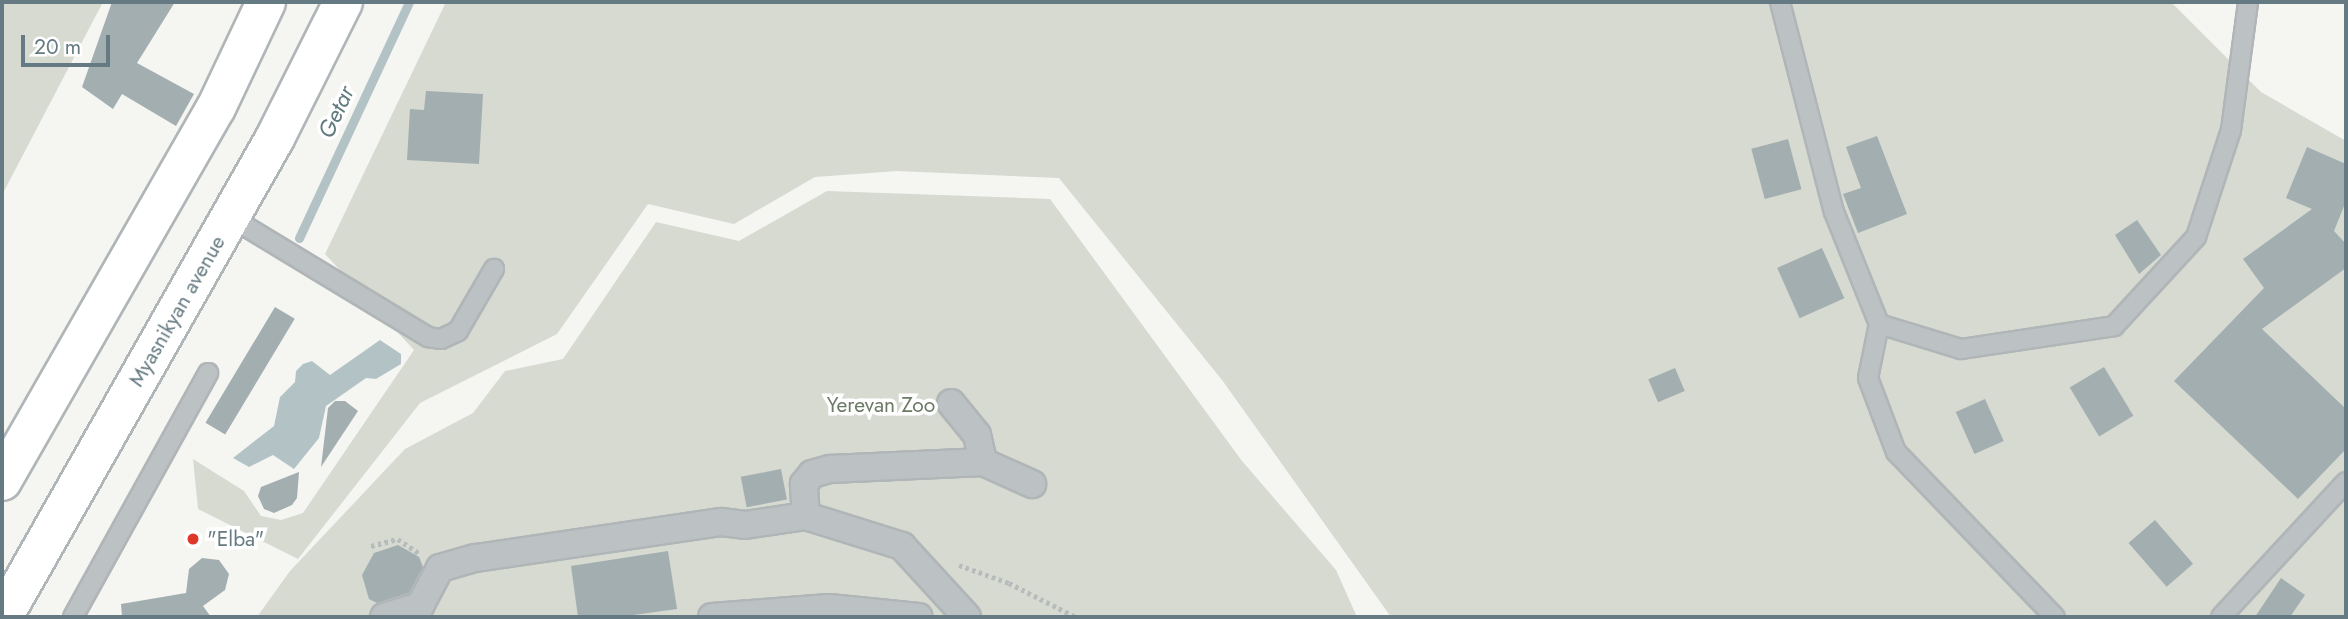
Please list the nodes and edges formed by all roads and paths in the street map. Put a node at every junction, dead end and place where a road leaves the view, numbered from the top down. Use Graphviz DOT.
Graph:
graph roads {
  1 [pos="266,2"];
  2 [pos="343,2"];
  3 [pos="1780,2"];
  4 [pos="2248,2"];
  5 [pos="230,217"];
  6 [pos="494,269"];
  7 [pos="1879,324"];
  8 [pos="208,373"];
  9 [pos="951,403"];
  10 [pos="983,462"];
  11 [pos="2,481"];
  12 [pos="2346,482"];
  13 [pos="1032,484"];
  14 [pos="806,516"];
  15 [pos="371,546"];
  16 [pos="949,562"];
  17 [pos="440,568"];
  18 [pos="3,617"];
  19 [pos="72,617"];
  20 [pos="384,617"];
  21 [pos="712,617"];
  22 [pos="919,617"];
  23 [pos="967,617"];
  24 [pos="1076,617"];
  25 [pos="2055,617"];
  26 [pos="2221,617"];
  1 -- 11 [label="highway"];
  2 -- 5 [label="highway, Myasnikyan avenue"];
  3 -- 7 [label="lane"];
  4 -- 7 [label="lane"];
  5 -- 6 [label="lane"];
  5 -- 18 [label="highway, Myasnikyan avenue"];
  7 -- 25 [label="lane"];
  8 -- 19 [label="lane"];
  9 -- 10 [label="street"];
  10 -- 13 [label="street"];
  10 -- 14 [label="street"];
  12 -- 26 [label="lane"];
  14 -- 17 [label="street"];
  14 -- 23 [label="street"];
  15 -- 17 [label="path"];
  16 -- 24 [label="path"];
  17 -- 20 [label="street"];
  21 -- 22 [label="street"];
}
